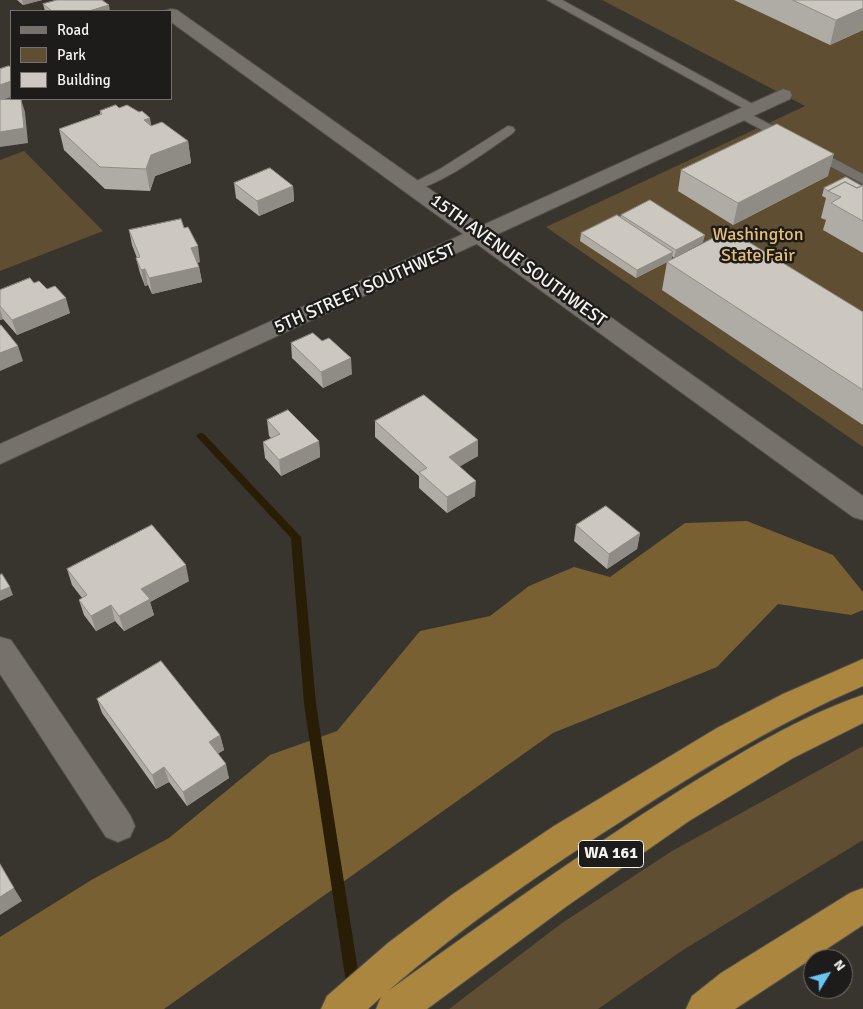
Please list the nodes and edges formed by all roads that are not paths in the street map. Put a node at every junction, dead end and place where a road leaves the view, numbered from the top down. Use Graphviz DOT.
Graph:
graph roads {
  1 [pos="553,0"];
  2 [pos="172,14"];
  3 [pos="783,94"];
  4 [pos="747,110"];
  5 [pos="508,130"];
  6 [pos="863,180"];
  7 [pos="414,186"];
  8 [pos="482,235"];
  9 [pos="0,455"];
  10 [pos="863,510"];
  11 [pos="0,649"];
  12 [pos="863,672"];
  13 [pos="851,713"];
  14 [pos="118,826"];
  15 [pos="863,905"];
  16 [pos="340,1009"];
  17 [pos="395,1009"];
  18 [pos="705,1009"];
  1 -- 4 [label="lane"];
  2 -- 7 [label="street, 15TH AVENUE SOUTHWEST"];
  3 -- 4 [label="street, 5TH STREET SOUTHWEST"];
  4 -- 6 [label="lane"];
  4 -- 8 [label="street, 5TH STREET SOUTHWEST"];
  5 -- 7 [label="lane"];
  7 -- 8 [label="street, 15TH AVENUE SOUTHWEST"];
  8 -- 9 [label="street, 5TH STREET SOUTHWEST"];
  8 -- 10 [label="street, 15TH AVENUE SOUTHWEST"];
  11 -- 14 [label="street"];
  12 -- 16 [label="highway"];
  13 -- 17 [label="highway, WA 161"];
  15 -- 18 [label="highway"];
}
